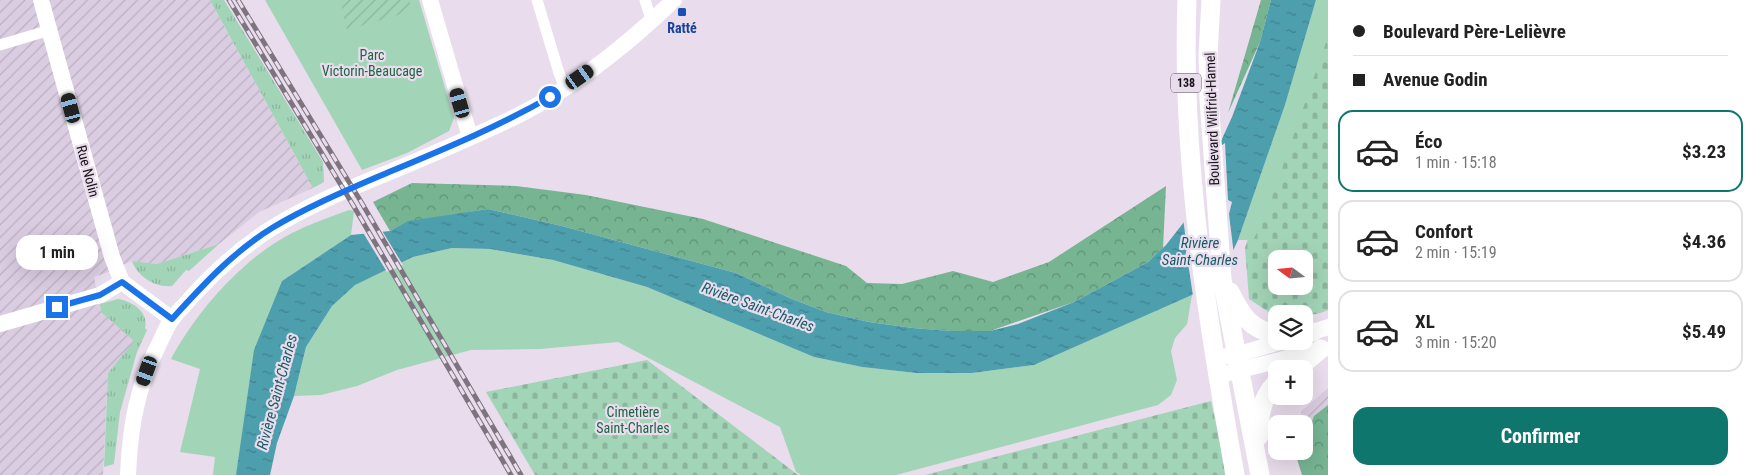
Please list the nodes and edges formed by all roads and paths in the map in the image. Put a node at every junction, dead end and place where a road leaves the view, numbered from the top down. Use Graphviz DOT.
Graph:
graph roads {
  1 [pos="41,0"];
  2 [pos="430,0"];
  3 [pos="538,0"];
  4 [pos="644,0"];
  5 [pos="674,0"];
  6 [pos="1187,0"];
  7 [pos="1211,0"];
  8 [pos="652,22"];
  9 [pos="50,30"];
  10 [pos="0,45"];
  11 [pos="565,88"];
  12 [pos="470,138"];
  13 [pos="1222,279"];
  14 [pos="122,282"];
  15 [pos="172,319"];
  16 [pos="0,324"];
  17 [pos="1268,332"];
  18 [pos="1268,348"];
  19 [pos="1325,348"];
  20 [pos="1309,360"];
  21 [pos="1238,362"];
  22 [pos="1216,367"];
  23 [pos="1268,394"];
  24 [pos="128,475"];
  25 [pos="1235,475"];
  26 [pos="1260,475"];
  1 -- 9 [label="main road, Rue Nolin"];
  2 -- 12 [label="main road"];
  3 -- 11 [label="street"];
  4 -- 8 [label="street"];
  5 -- 8 [label="main road"];
  6 -- 22 [label="main road, Boulevard Wilfrid-Hamel / 138"];
  7 -- 13 [label="main road, Boulevard Wilfrid-Hamel / 138"];
  8 -- 11 [label="main road"];
  9 -- 10 [label="street"];
  9 -- 14 [label="main road, Rue Nolin"];
  11 -- 12 [label="main road"];
  12 -- 15 [label="main road"];
  13 -- 17 [label="main road"];
  13 -- 21 [label="main road, Boulevard Wilfrid-Hamel / 138"];
  14 -- 15 [label="main road"];
  14 -- 16 [label="main road"];
  15 -- 24 [label="main road"];
  18 -- 21 [label="main road"];
  19 -- 20 [label="main road"];
  19 -- 21 [label="main road"];
  21 -- 22 [label="main road"];
  21 -- 26 [label="main road, Boulevard Wilfrid-Hamel / 138"];
  22 -- 25 [label="main road, Boulevard Wilfrid-Hamel / 138"];
  23 -- 26 [label="main road"];
}
